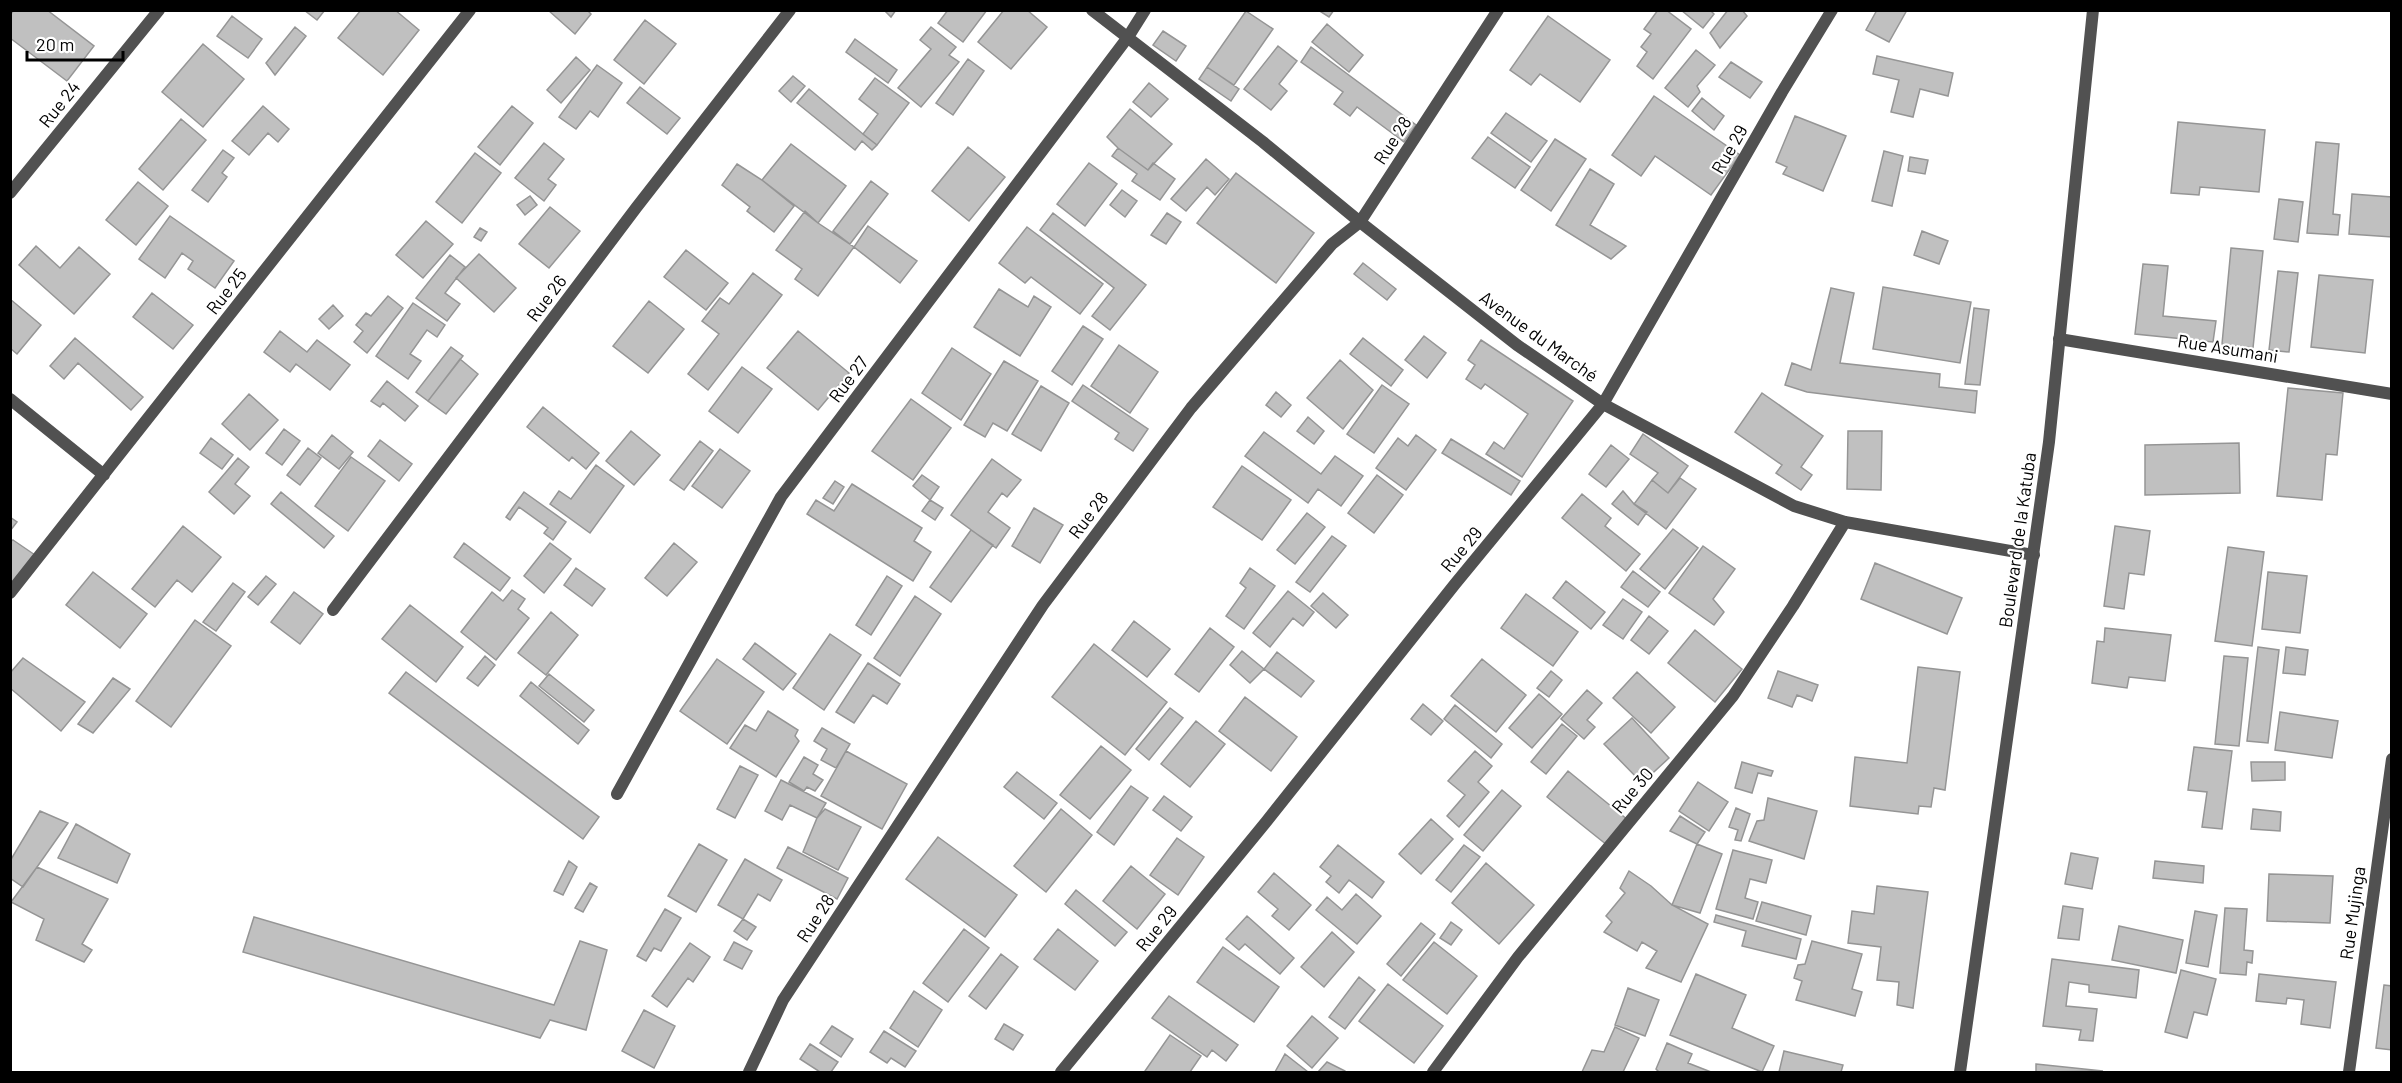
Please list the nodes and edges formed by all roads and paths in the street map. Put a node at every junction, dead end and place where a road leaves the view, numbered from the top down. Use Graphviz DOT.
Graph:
graph roads {
  1 [pos="159,10"];
  2 [pos="470,10"];
  3 [pos="790,10"];
  4 [pos="1092,10"];
  5 [pos="1145,10"];
  6 [pos="1498,10"];
  7 [pos="1832,10"];
  8 [pos="2093,10"];
  9 [pos="1128,37"];
  10 [pos="10,193"];
  11 [pos="1360,222"];
  12 [pos="2059,339"];
  13 [pos="2391,394"];
  14 [pos="10,399"];
  15 [pos="1603,404"];
  16 [pos="104,475"];
  17 [pos="1845,522"];
  18 [pos="2034,555"];
  19 [pos="10,593"];
  20 [pos="333,610"];
  21 [pos="2391,759"];
  22 [pos="617,794"];
  23 [pos="749,1072"];
  24 [pos="1061,1072"];
  25 [pos="1433,1072"];
  26 [pos="1960,1072"];
  27 [pos="2349,1072"];
  1 -- 10 [label="street, Rue 24"];
  2 -- 16 [label="street, Rue 25"];
  3 -- 20 [label="street, Rue 26"];
  4 -- 9 [label="street, Avenue du Marché"];
  5 -- 9 [label="street, Rue 27"];
  6 -- 11 [label="street, Rue 28"];
  7 -- 15 [label="street, Rue 29"];
  8 -- 12 [label="street, Boulevard de la Katuba"];
  9 -- 11 [label="street, Avenue du Marché"];
  9 -- 22 [label="street, Rue 27"];
  11 -- 15 [label="street, Avenue du Marché"];
  11 -- 23 [label="street, Rue 28"];
  12 -- 13 [label="street, Rue Asumani"];
  12 -- 18 [label="street, Boulevard de la Katuba"];
  14 -- 16 [label="street"];
  15 -- 17 [label="street, Avenue du Marché"];
  15 -- 24 [label="street, Rue 29"];
  16 -- 19 [label="street, Rue 25"];
  17 -- 18 [label="street, Avenue du Marché"];
  17 -- 25 [label="street, Rue 30"];
  18 -- 26 [label="street, Boulevard de la Katuba"];
  21 -- 27 [label="street, Rue Mujinga"];
}
